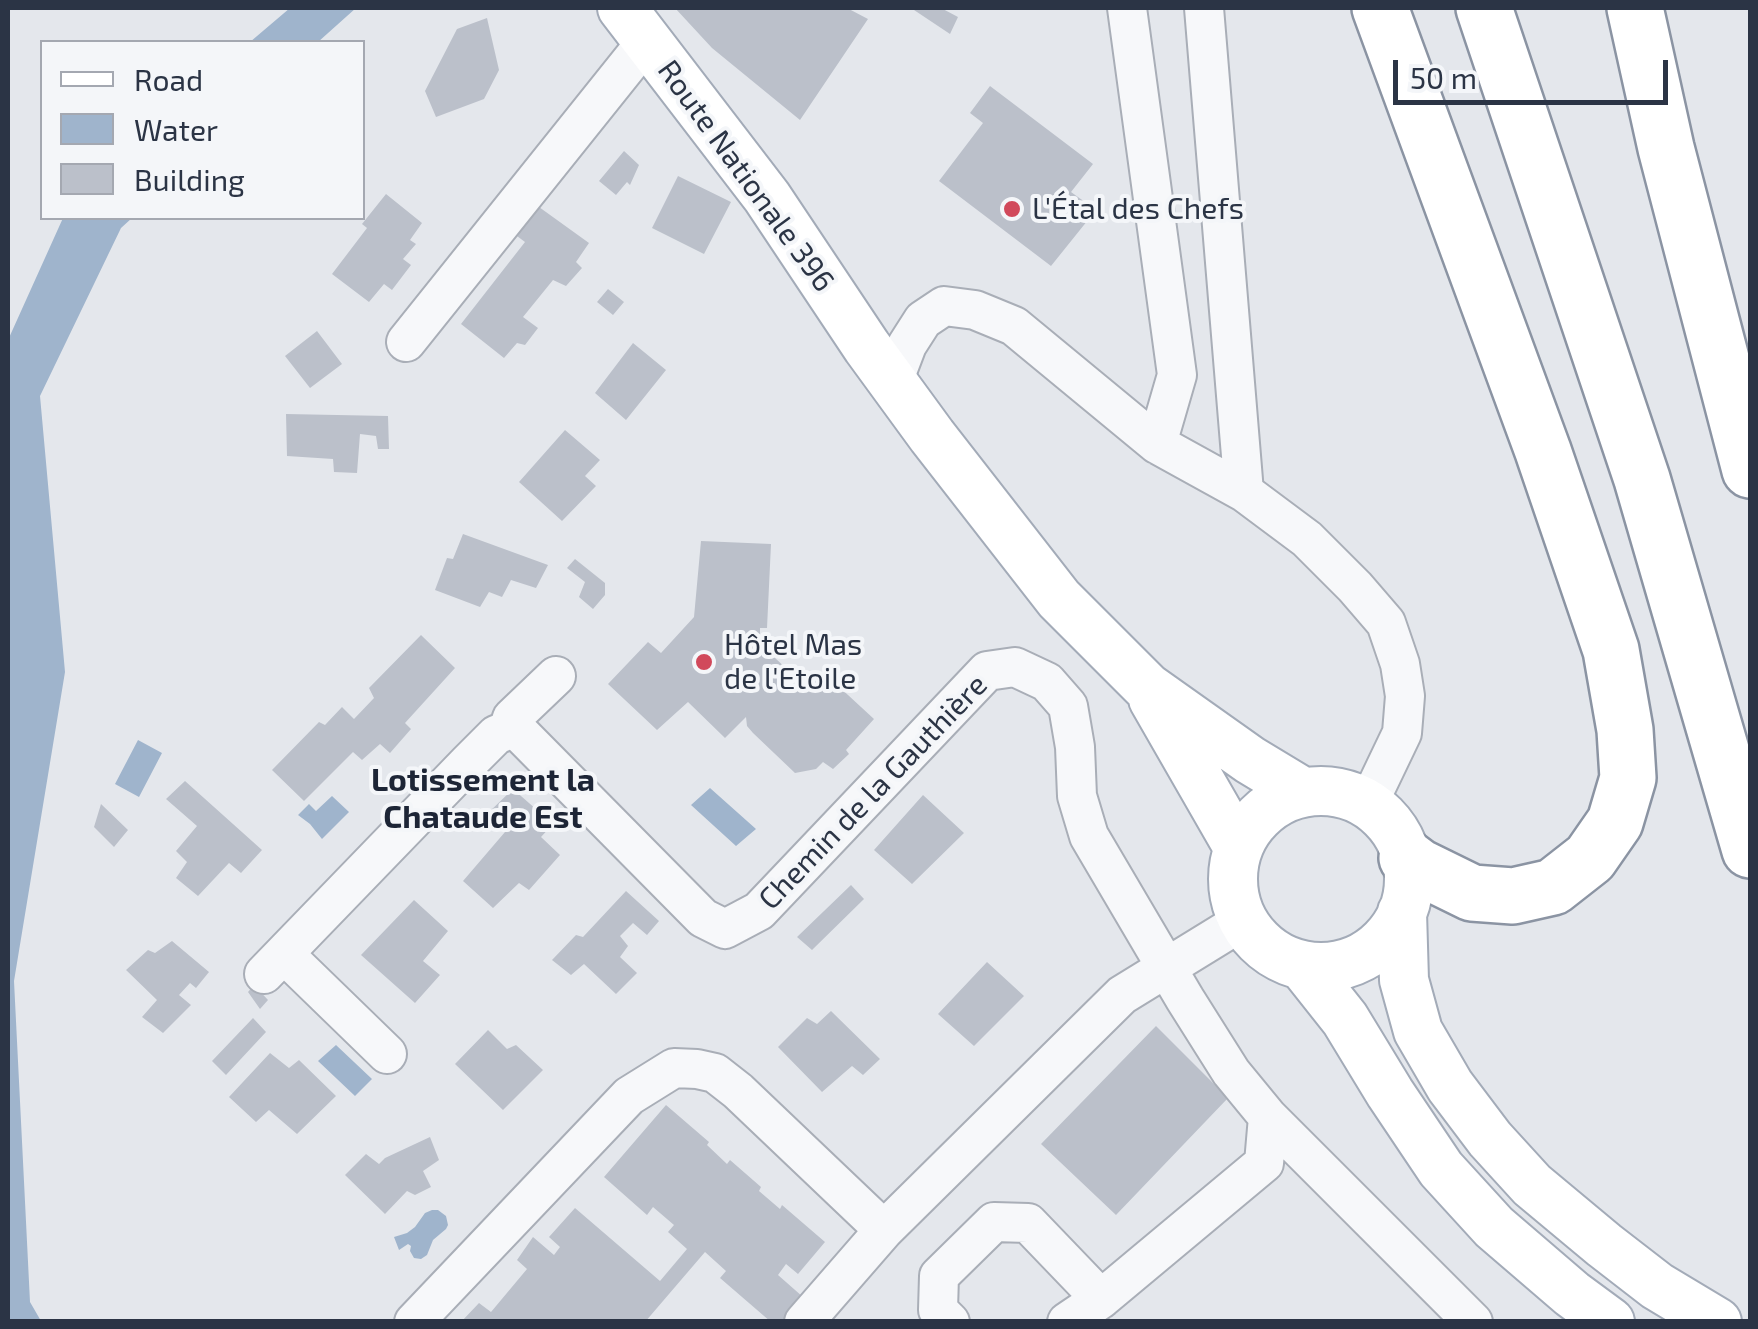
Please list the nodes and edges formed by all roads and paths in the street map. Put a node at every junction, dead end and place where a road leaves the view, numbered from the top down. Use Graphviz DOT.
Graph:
graph roads {
  1 [pos="1128,8"];
  2 [pos="1204,8"];
  3 [pos="1380,8"];
  4 [pos="1484,8"];
  5 [pos="1635,8"];
  6 [pos="635,24"];
  7 [pos="406,342"];
  8 [pos="880,364"];
  9 [pos="1157,444"];
  10 [pos="1750,470"];
  11 [pos="1244,492"];
  12 [pos="556,676"];
  13 [pos="1146,687"];
  14 [pos="508,730"];
  15 [pos="1303,792"];
  16 [pos="1368,804"];
  17 [pos="1238,847"];
  18 [pos="1750,850"];
  19 [pos="1407,858"];
  20 [pos="1402,912"];
  21 [pos="1244,920"];
  22 [pos="1303,966"];
  23 [pos="1168,967"];
  24 [pos="387,1054"];
  25 [pos="1268,1117"];
  26 [pos="884,1230"];
  27 [pos="1101,1300"];
  28 [pos="414,1322"];
  29 [pos="804,1322"];
  30 [pos="950,1322"];
  31 [pos="1068,1322"];
  32 [pos="1473,1322"];
  33 [pos="1610,1322"];
  34 [pos="1717,1322"];
  1 -- 9 [label="street"];
  2 -- 11 [label="street"];
  3 -- 19 [label="highway"];
  4 -- 18 [label="highway"];
  5 -- 10 [label="highway"];
  6 -- 7 [label="street"];
  6 -- 8 [label="main road, Route Nationale 396"];
  8 -- 9 [label="street"];
  8 -- 13 [label="main road, Route Nationale 396"];
  9 -- 11 [label="street"];
  11 -- 16 [label="street"];
  12 -- 14 [label="street"];
  13 -- 15 [label="main road"];
  13 -- 17 [label="main road"];
  14 -- 23 [label="street, Chemin de la Gauthière"];
  14 -- 24 [label="street"];
  15 -- 16 [label="main road"];
  15 -- 17 [label="main road"];
  16 -- 19 [label="main road"];
  17 -- 21 [label="main road"];
  19 -- 20 [label="main road"];
  20 -- 22 [label="main road"];
  20 -- 34 [label="main road"];
  21 -- 22 [label="main road"];
  21 -- 23 [label="street"];
  22 -- 33 [label="main road"];
  23 -- 25 [label="street, Chemin de la Gauthière"];
  23 -- 26 [label="street"];
  25 -- 27 [label="street"];
  25 -- 32 [label="street, Chemin de la Gauthière"];
  26 -- 28 [label="street"];
  26 -- 29 [label="street"];
  27 -- 30 [label="street"];
  27 -- 31 [label="street"];
}
